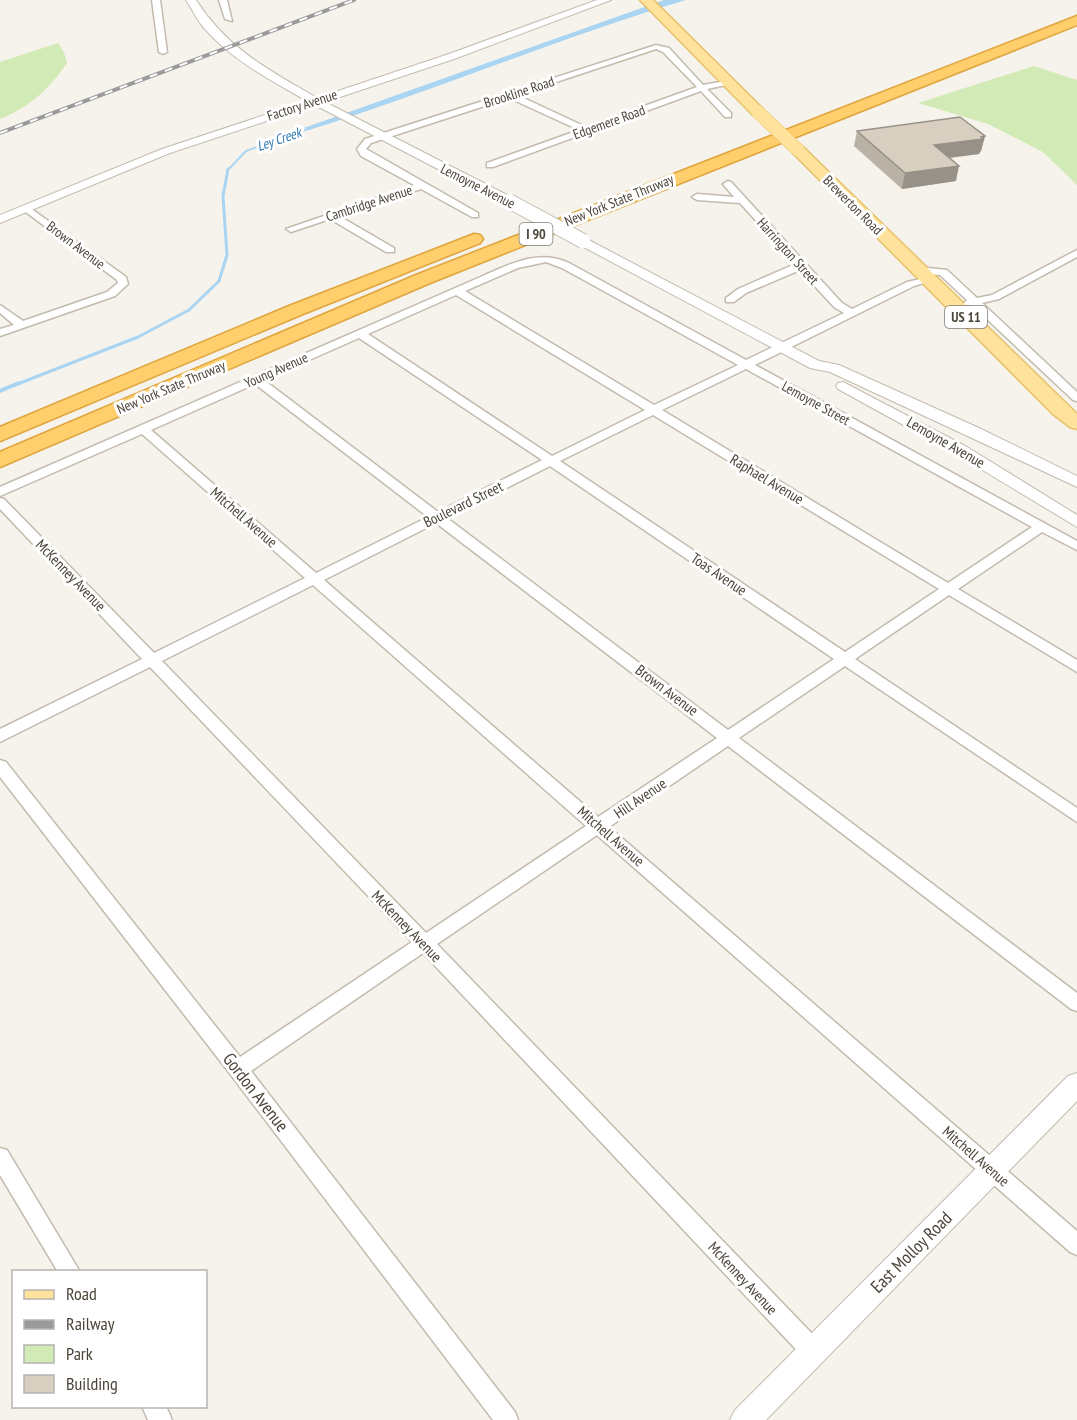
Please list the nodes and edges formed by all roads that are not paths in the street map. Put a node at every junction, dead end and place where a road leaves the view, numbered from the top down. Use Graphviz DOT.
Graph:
graph roads {
  1 [pos="156,0"];
  2 [pos="191,0"];
  3 [pos="223,0"];
  4 [pos="606,0"];
  5 [pos="646,0"];
  6 [pos="1077,6"];
  7 [pos="229,19"];
  8 [pos="1077,20"];
  9 [pos="163,52"];
  10 [pos="728,82"];
  11 [pos="702,88"];
  12 [pos="510,95"];
  13 [pos="316,100"];
  14 [pos="728,115"];
  15 [pos="586,130"];
  16 [pos="381,137"];
  17 [pos="490,165"];
  18 [pos="728,184"];
  19 [pos="422,186"];
  20 [pos="600,190"];
  21 [pos="697,197"];
  22 [pos="741,200"];
  23 [pos="556,207"];
  24 [pos="26,208"];
  25 [pos="475,215"];
  26 [pos="331,216"];
  27 [pos="0,219"];
  28 [pos="512,225"];
  29 [pos="291,229"];
  30 [pos="489,233"];
  31 [pos="390,250"];
  32 [pos="1077,253"];
  33 [pos="555,261"];
  34 [pos="800,266"];
  35 [pos="924,275"];
  36 [pos="457,291"];
  37 [pos="730,300"];
  38 [pos="977,302"];
  39 [pos="954,304"];
  40 [pos="0,308"];
  41 [pos="852,313"];
  42 [pos="21,326"];
  43 [pos="0,333"];
  44 [pos="359,333"];
  45 [pos="780,348"];
  46 [pos="745,364"];
  47 [pos="815,365"];
  48 [pos="255,379"];
  49 [pos="1077,398"];
  50 [pos="652,410"];
  51 [pos="1073,422"];
  52 [pos="143,429"];
  53 [pos="0,435"];
  54 [pos="0,460"];
  55 [pos="550,460"];
  56 [pos="1077,482"];
  57 [pos="0,492"];
  58 [pos="0,502"];
  59 [pos="437,517"];
  60 [pos="1077,522"];
  61 [pos="1042,526"];
  62 [pos="1077,546"];
  63 [pos="315,578"];
  64 [pos="950,590"];
  65 [pos="152,659"];
  66 [pos="846,660"];
  67 [pos="1077,667"];
  68 [pos="0,736"];
  69 [pos="730,738"];
  70 [pos="0,766"];
  71 [pos="1077,816"];
  72 [pos="599,826"];
  73 [pos="424,943"];
  74 [pos="1077,1003"];
  75 [pos="238,1069"];
  76 [pos="1077,1084"];
  77 [pos="0,1157"];
  78 [pos="992,1170"];
  79 [pos="1077,1245"];
  80 [pos="69,1270"];
  81 [pos="813,1351"];
  82 [pos="507,1420"];
  83 [pos="745,1420"];
  1 -- 9 [label="street"];
  2 -- 13 [label="street, Lemoyne Avenue"];
  3 -- 7 [label="street"];
  4 -- 13 [label="street, Factory Avenue"];
  5 -- 10 [label="main road, Brewerton Road / US 11"];
  6 -- 20 [label="highway, New York State Thruway"];
  8 -- 54 [label="highway, New York State Thruway / I 90"];
  10 -- 11 [label="street, Edgemere Road"];
  10 -- 35 [label="main road, Brewerton Road / US 11, bridge"];
  11 -- 12 [label="street, Brookline Road"];
  11 -- 14 [label="street"];
  11 -- 15 [label="street, Edgemere Road"];
  12 -- 15 [label="street"];
  12 -- 16 [label="street, Brookline Road"];
  13 -- 16 [label="street, Lemoyne Avenue"];
  13 -- 24 [label="street, Factory Avenue"];
  15 -- 17 [label="street, Edgemere Road"];
  16 -- 19 [label="street, Cambridge Avenue"];
  16 -- 45 [label="street, Lemoyne Avenue, bridge"];
  18 -- 22 [label="street, Harrington Street"];
  19 -- 25 [label="street"];
  19 -- 26 [label="street, Cambridge Avenue"];
  21 -- 22 [label="street"];
  22 -- 34 [label="street, Harrington Street"];
  23 -- 28 [label="highway, New York State Thruway / I 90"];
  24 -- 27 [label="street, Factory Avenue"];
  24 -- 42 [label="street, Brown Avenue"];
  26 -- 29 [label="street, Cambridge Avenue"];
  26 -- 31 [label="street"];
  30 -- 53 [label="highway, New York State Thruway"];
  32 -- 38 [label="street"];
  33 -- 36 [label="street, Young Avenue"];
  33 -- 46 [label="street, Lemoyne Street"];
  34 -- 37 [label="street"];
  34 -- 41 [label="street, Harrington Street"];
  35 -- 38 [label="street"];
  35 -- 39 [label="main road, Brewerton Road / US 11"];
  35 -- 41 [label="street, Boulevard Street"];
  36 -- 44 [label="street, Young Avenue"];
  36 -- 50 [label="street, Raphael Avenue"];
  38 -- 39 [label="street"];
  38 -- 49 [label="street"];
  39 -- 51 [label="main road, Brewerton Road / US 11"];
  40 -- 42 [label="street"];
  41 -- 45 [label="street, Boulevard Street"];
  42 -- 43 [label="street"];
  44 -- 48 [label="street, Young Avenue"];
  44 -- 55 [label="street, Toas Avenue"];
  45 -- 46 [label="street, Boulevard Street"];
  45 -- 47 [label="street, Lemoyne Avenue"];
  46 -- 50 [label="street, Boulevard Street"];
  46 -- 61 [label="street, Lemoyne Street"];
  47 -- 56 [label="street, Lemoyne Avenue"];
  47 -- 60 [label="street, Lemoyne Avenue"];
  48 -- 52 [label="street, Young Avenue"];
  48 -- 59 [label="street, Brown Avenue"];
  50 -- 55 [label="street, Boulevard Street"];
  50 -- 64 [label="street, Raphael Avenue"];
  52 -- 57 [label="street, Young Avenue"];
  52 -- 63 [label="street, Mitchell Avenue"];
  55 -- 59 [label="street, Boulevard Street"];
  55 -- 66 [label="street, Toas Avenue"];
  58 -- 65 [label="street, McKenney Avenue"];
  59 -- 63 [label="street, Boulevard Street"];
  59 -- 69 [label="street, Brown Avenue"];
  61 -- 62 [label="street, Lemoyne Street"];
  61 -- 64 [label="street, Hill Avenue"];
  63 -- 65 [label="street, Boulevard Street"];
  63 -- 72 [label="street, Mitchell Avenue"];
  64 -- 66 [label="street, Hill Avenue"];
  64 -- 67 [label="street, Raphael Avenue"];
  65 -- 68 [label="street, Boulevard Street"];
  65 -- 73 [label="street, McKenney Avenue"];
  66 -- 69 [label="street, Hill Avenue"];
  66 -- 71 [label="street, Toas Avenue"];
  69 -- 72 [label="street, Hill Avenue"];
  69 -- 74 [label="street, Brown Avenue"];
  70 -- 75 [label="street, Gordon Avenue"];
  72 -- 73 [label="street, Hill Avenue"];
  72 -- 78 [label="street, Mitchell Avenue"];
  73 -- 75 [label="street, Hill Avenue"];
  73 -- 81 [label="street, McKenney Avenue"];
  75 -- 82 [label="street, Gordon Avenue"];
  76 -- 78 [label="street, East Molloy Road"];
  77 -- 80 [label="street"];
  78 -- 79 [label="street, Mitchell Avenue"];
  78 -- 81 [label="street, East Molloy Road"];
  81 -- 83 [label="street, East Molloy Road"];
}
